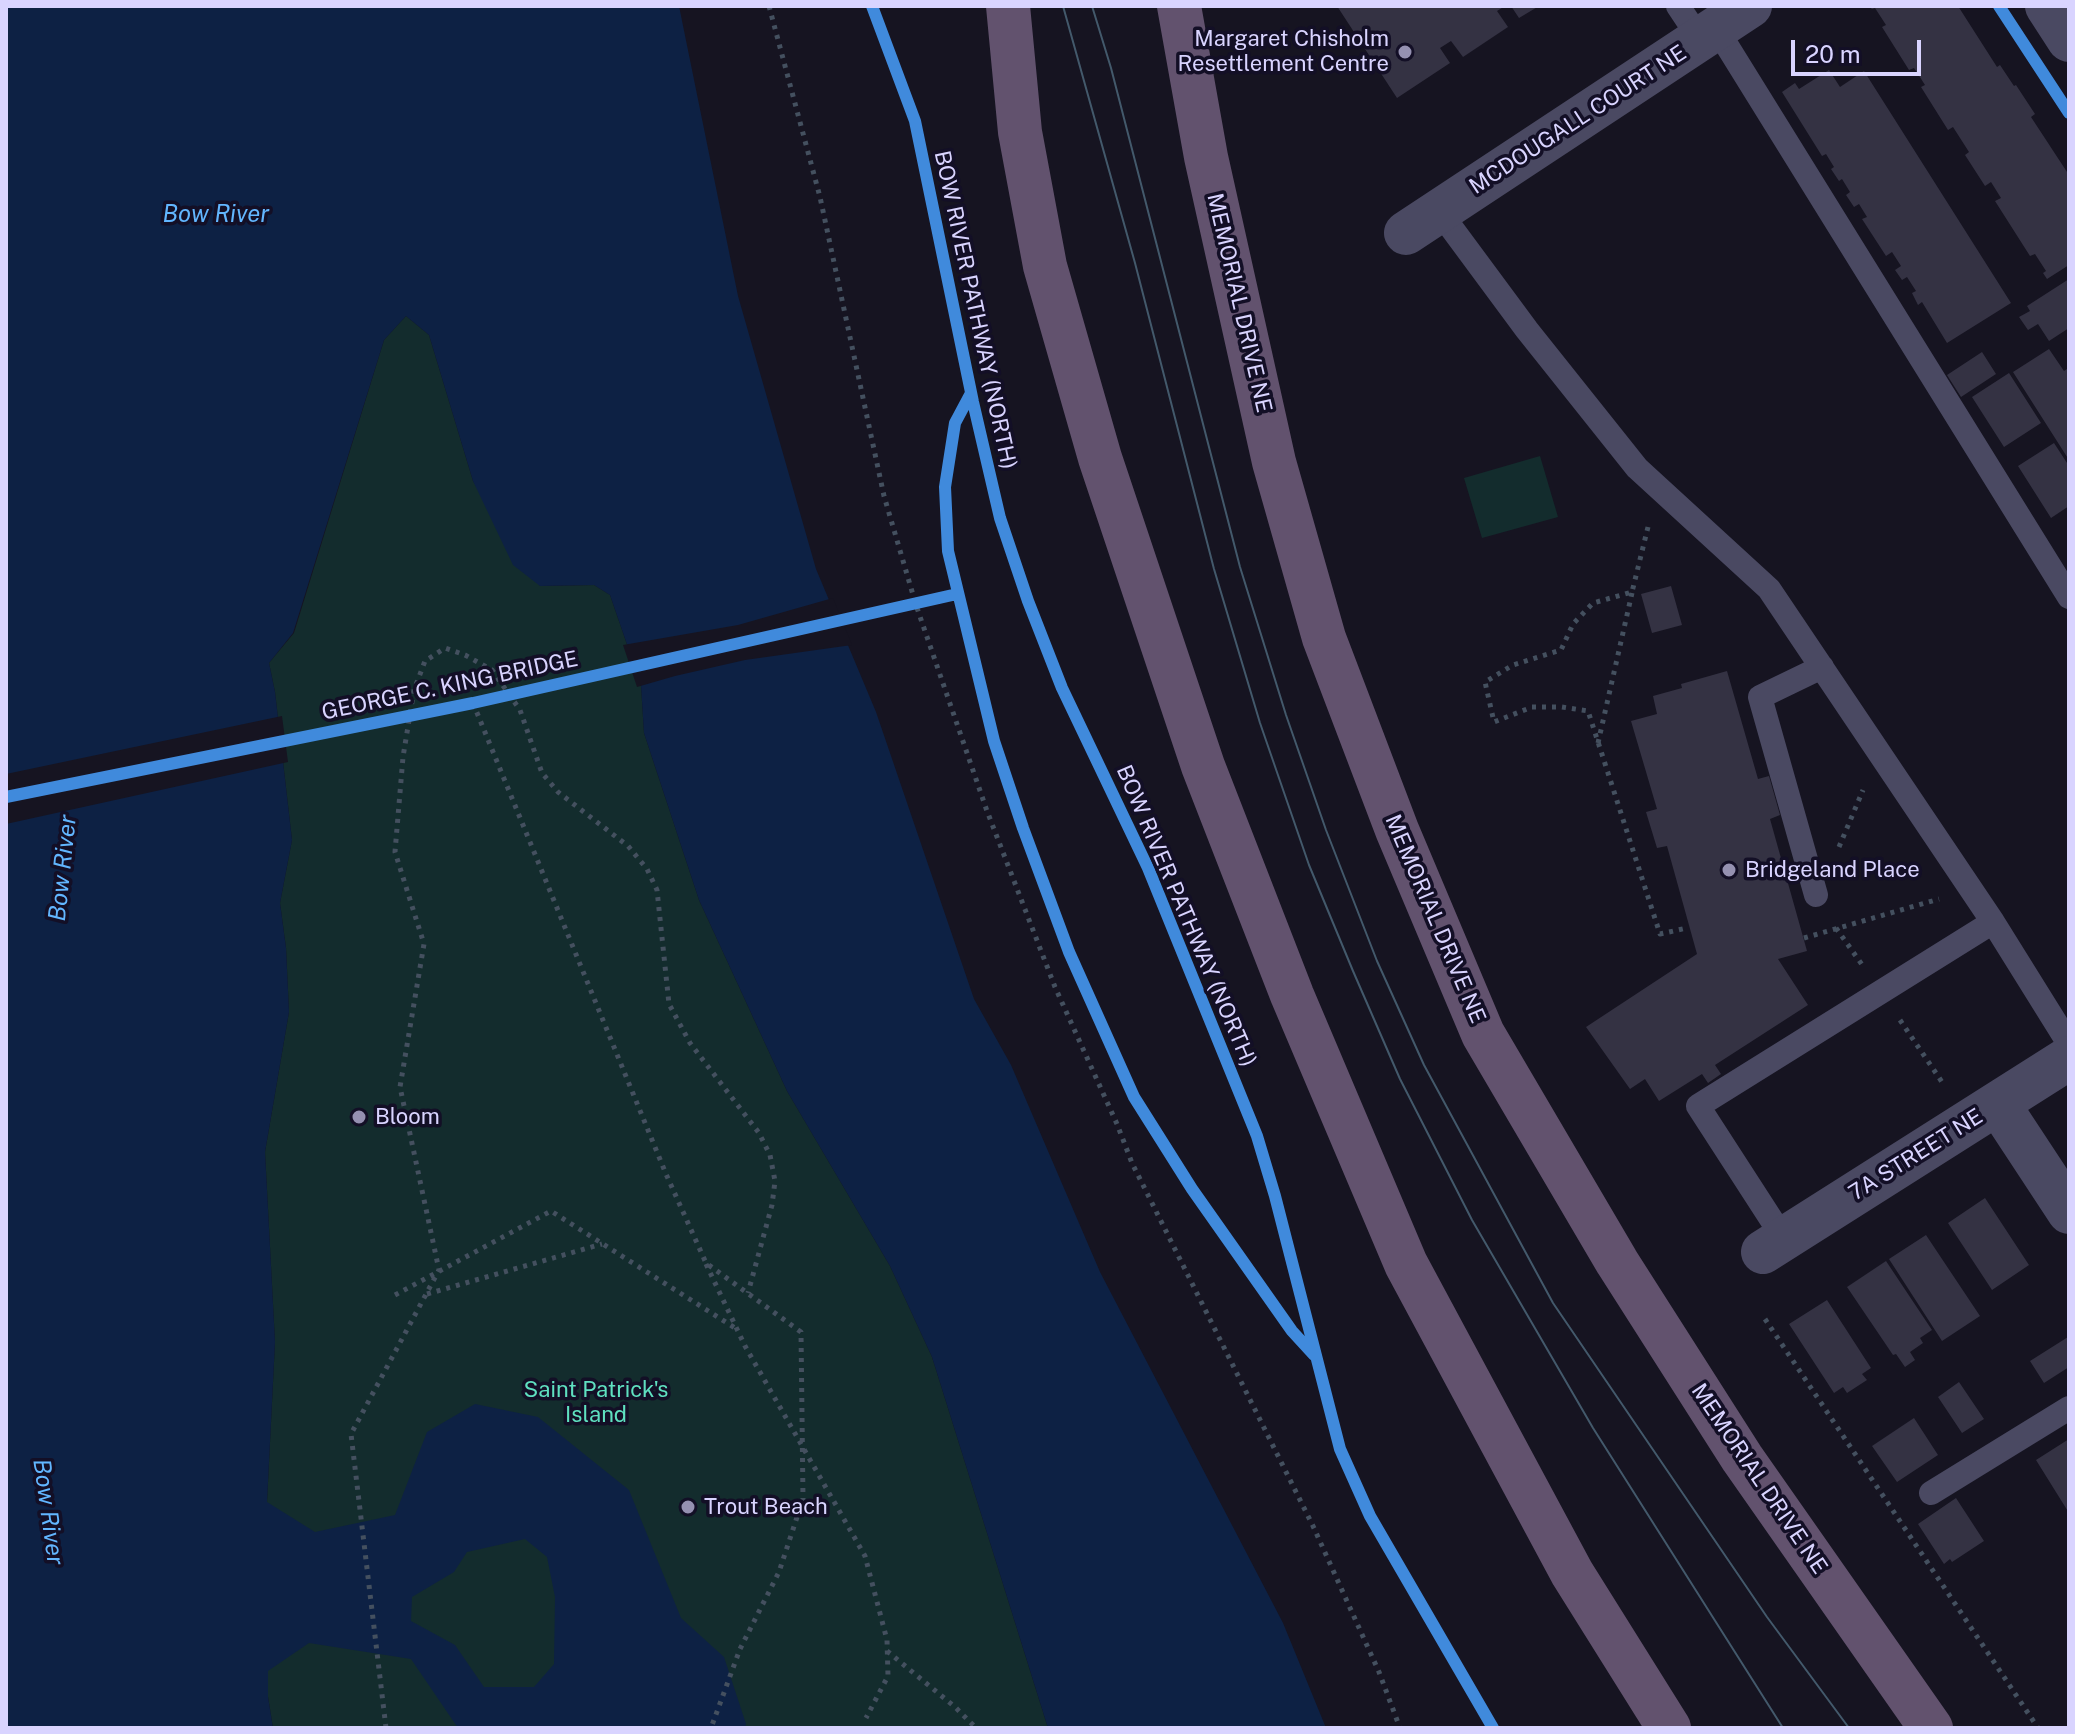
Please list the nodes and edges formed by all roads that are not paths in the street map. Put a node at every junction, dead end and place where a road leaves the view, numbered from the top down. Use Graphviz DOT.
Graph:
graph roads {
  1 [pos="1008,6"];
  2 [pos="1179,6"];
  3 [pos="1203,6"];
  4 [pos="2047,6"];
  5 [pos="1711,20"];
  6 [pos="2069,40"];
  7 [pos="1206,157"];
  8 [pos="1422,222"];
  9 [pos="2069,597"];
  10 [pos="1822,667"];
  11 [pos="1816,895"];
  12 [pos="1993,922"];
  13 [pos="2069,1044"];
  14 [pos="2069,1058"];
  15 [pos="1984,1113"];
  16 [pos="2069,1212"];
  17 [pos="1774,1245"];
  18 [pos="2069,1408"];
  19 [pos="1931,1493"];
  20 [pos="1669,1728"];
  21 [pos="1931,1728"];
  1 -- 20 [label="highway"];
  2 -- 7 [label="highway, MEMORIAL DRIVE NE"];
  3 -- 7 [label="highway"];
  4 -- 6 [label="street"];
  5 -- 8 [label="street, MCDOUGALL COURT NE"];
  5 -- 9 [label="lane"];
  7 -- 21 [label="highway, MEMORIAL DRIVE NE"];
  8 -- 10 [label="lane"];
  10 -- 11 [label="lane"];
  10 -- 12 [label="lane"];
  12 -- 13 [label="lane"];
  12 -- 17 [label="lane"];
  14 -- 15 [label="street, 7A STREET NE"];
  15 -- 16 [label="street"];
  15 -- 17 [label="street, 7A STREET NE"];
  18 -- 19 [label="lane"];
}
